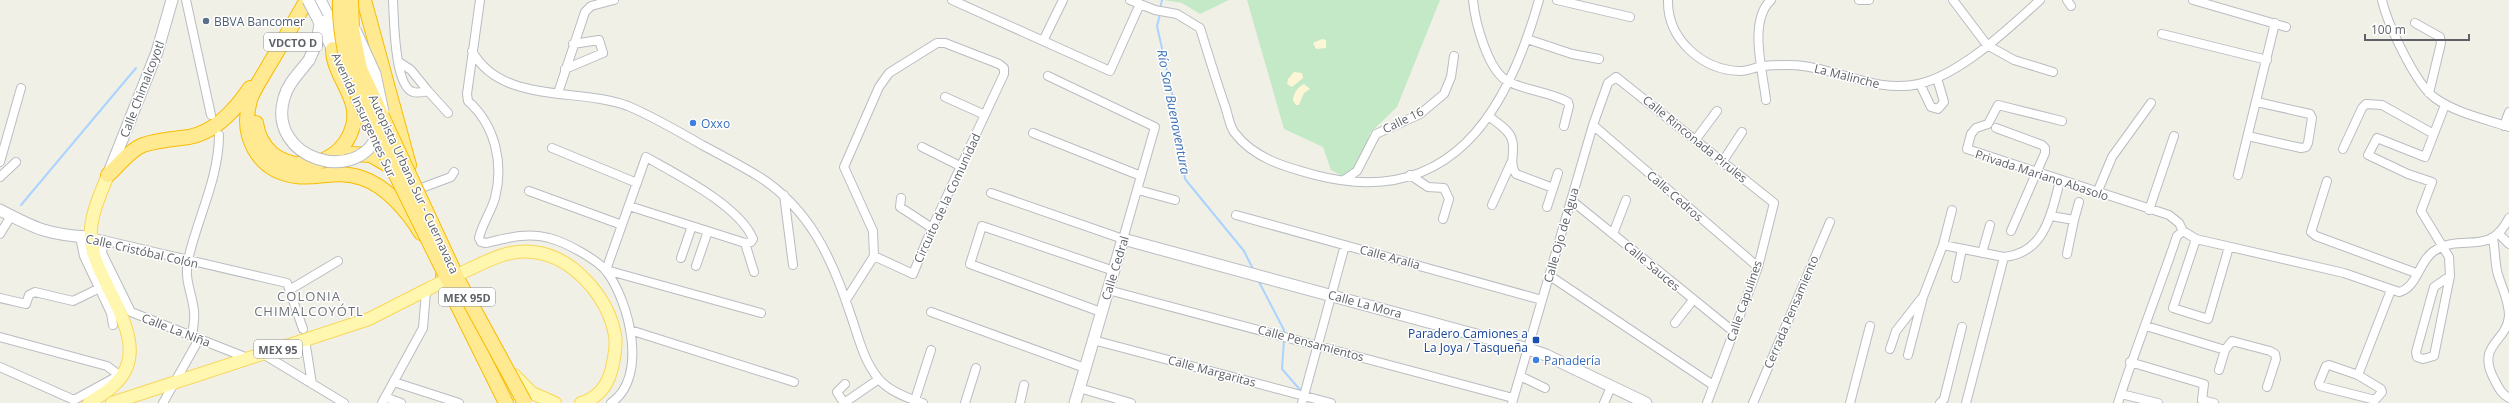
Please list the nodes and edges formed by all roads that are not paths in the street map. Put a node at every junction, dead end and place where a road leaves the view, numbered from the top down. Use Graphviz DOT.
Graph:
graph roads {
  1 [pos="172,0"];
  2 [pos="186,0"];
  3 [pos="307,0"];
  4 [pos="319,0"];
  5 [pos="372,0"];
  6 [pos="393,0"];
  7 [pos="480,0"];
  8 [pos="614,0"];
  9 [pos="952,0"];
  10 [pos="1064,0"];
  11 [pos="1130,0"];
  12 [pos="1473,0"];
  13 [pos="1539,0"];
  14 [pos="1557,0"];
  15 [pos="1668,0"];
  16 [pos="1771,0"];
  17 [pos="1859,0"];
  18 [pos="1869,0"];
  19 [pos="1953,0"];
  20 [pos="2040,0"];
  21 [pos="2193,0"];
  22 [pos="2382,0"];
  23 [pos="350,1"];
  24 [pos="1762,3"];
  25 [pos="1140,4"];
  26 [pos="1630,17"];
  27 [pos="319,22"];
  28 [pos="2275,23"];
  29 [pos="2415,23"];
  30 [pos="2286,27"];
  31 [pos="374,34"];
  32 [pos="2162,34"];
  33 [pos="1526,38"];
  34 [pos="1043,41"];
  35 [pos="573,44"];
  36 [pos="1987,45"];
  37 [pos="333,49"];
  38 [pos="472,51"];
  39 [pos="1454,56"];
  40 [pos="1600,59"];
  41 [pos="379,60"];
  42 [pos="2267,60"];
  43 [pos="399,62"];
  44 [pos="1763,66"];
  45 [pos="565,68"];
  46 [pos="2053,72"];
  47 [pos="1048,76"];
  48 [pos="266,78"];
  49 [pos="1621,78"];
  50 [pos="1937,78"];
  51 [pos="1510,83"];
  52 [pos="1920,84"];
  53 [pos="21,88"];
  54 [pos="428,91"];
  55 [pos="558,93"];
  56 [pos="2429,93"];
  57 [pos="945,98"];
  58 [pos="1766,100"];
  59 [pos="2257,102"];
  60 [pos="2151,103"];
  61 [pos="2445,105"];
  62 [pos="1717,111"];
  63 [pos="2509,112"];
  64 [pos="448,113"];
  65 [pos="211,114"];
  66 [pos="986,115"];
  67 [pos="1490,117"];
  68 [pos="2062,121"];
  69 [pos="1593,125"];
  70 [pos="1564,126"];
  71 [pos="2507,127"];
  72 [pos="1996,128"];
  73 [pos="1742,132"];
  74 [pos="1033,133"];
  75 [pos="2432,133"];
  76 [pos="219,135"];
  77 [pos="2174,136"];
  78 [pos="2248,136"];
  79 [pos="1696,139"];
  80 [pos="2,145"];
  81 [pos="922,147"];
  82 [pos="552,148"];
  83 [pos="2343,149"];
  84 [pos="328,158"];
  85 [pos="1723,161"];
  86 [pos="0,162"];
  87 [pos="16,162"];
  88 [pos="1511,163"];
  89 [pos="388,165"];
  90 [pos="960,166"];
  91 [pos="454,172"];
  92 [pos="1558,173"];
  93 [pos="2036,173"];
  94 [pos="108,175"];
  95 [pos="1410,175"];
  96 [pos="2238,175"];
  97 [pos="1141,176"];
  98 [pos="0,177"];
  99 [pos="1344,180"];
  100 [pos="2060,181"];
  101 [pos="2328,181"];
  102 [pos="637,183"];
  103 [pos="1553,188"];
  104 [pos="416,190"];
  105 [pos="1138,190"];
  106 [pos="529,191"];
  107 [pos="991,193"];
  108 [pos="2097,193"];
  109 [pos="784,195"];
  110 [pos="901,198"];
  111 [pos="1770,199"];
  112 [pos="1176,200"];
  113 [pos="1571,200"];
  114 [pos="1626,200"];
  115 [pos="2079,202"];
  116 [pos="1492,205"];
  117 [pos="629,206"];
  118 [pos="1547,207"];
  119 [pos="0,210"];
  120 [pos="1952,210"];
  121 [pos="2149,210"];
  122 [pos="1236,215"];
  123 [pos="11,216"];
  124 [pos="2051,216"];
  125 [pos="2509,218"];
  126 [pos="1443,219"];
  127 [pos="2074,220"];
  128 [pos="1830,222"];
  129 [pos="622,225"];
  130 [pos="1990,225"];
  131 [pos="692,226"];
  132 [pos="932,228"];
  133 [pos="420,231"];
  134 [pos="708,231"];
  135 [pos="2011,231"];
  136 [pos="0,234"];
  137 [pos="1613,234"];
  138 [pos="2180,234"];
  139 [pos="2496,236"];
  140 [pos="85,237"];
  141 [pos="1123,239"];
  142 [pos="2196,239"];
  143 [pos="104,240"];
  144 [pos="748,242"];
  145 [pos="2509,244"];
  146 [pos="1345,245"];
  147 [pos="1943,245"];
  148 [pos="2443,246"];
  149 [pos="2229,247"];
  150 [pos="1962,249"];
  151 [pos="1982,253"];
  152 [pos="2067,254"];
  153 [pos="874,256"];
  154 [pos="2004,257"];
  155 [pos="681,258"];
  156 [pos="188,261"];
  157 [pos="338,261"];
  158 [pos="793,265"];
  159 [pos="696,266"];
  160 [pos="1758,267"];
  161 [pos="606,270"];
  162 [pos="1114,271"];
  163 [pos="754,272"];
  164 [pos="2416,274"];
  165 [pos="1550,276"];
  166 [pos="2450,276"];
  167 [pos="1956,278"];
  168 [pos="289,286"];
  169 [pos="102,287"];
  170 [pos="428,290"];
  171 [pos="1108,290"];
  172 [pos="2392,290"];
  173 [pos="1330,295"];
  174 [pos="1923,297"];
  175 [pos="0,298"];
  176 [pos="846,300"];
  177 [pos="1542,300"];
  178 [pos="1693,300"];
  179 [pos="931,312"];
  180 [pos="1101,312"];
  181 [pos="761,313"];
  182 [pos="1676,323"];
  183 [pos="113,325"];
  184 [pos="1870,326"];
  185 [pos="2146,326"];
  186 [pos="1962,327"];
  187 [pos="303,329"];
  188 [pos="630,330"];
  189 [pos="1734,332"];
  190 [pos="487,335"];
  191 [pos="0,337"];
  192 [pos="196,337"];
  193 [pos="1093,340"];
  194 [pos="1317,345"];
  195 [pos="306,346"];
  196 [pos="1528,349"];
  197 [pos="931,350"];
  198 [pos="1890,350"];
  199 [pos="2225,350"];
  200 [pos="263,354"];
  201 [pos="1908,355"];
  202 [pos="250,359"];
  203 [pos="2130,362"];
  204 [pos="0,367"];
  205 [pos="976,368"];
  206 [pos="1085,368"];
  207 [pos="2219,370"];
  208 [pos="2358,375"];
  209 [pos="120,376"];
  210 [pos="1520,376"];
  211 [pos="879,379"];
  212 [pos="177,382"];
  213 [pos="394,382"];
  214 [pos="794,382"];
  215 [pos="312,384"];
  216 [pos="845,384"];
  217 [pos="1024,386"];
  218 [pos="1713,386"];
  219 [pos="525,387"];
  220 [pos="1611,387"];
  221 [pos="2267,387"];
  222 [pos="1079,388"];
  223 [pos="1545,388"];
  224 [pos="2501,393"];
  225 [pos="2121,394"];
  226 [pos="1301,397"];
  227 [pos="2509,398"];
  228 [pos="384,400"];
  229 [pos="1512,401"];
  230 [pos="120,402"];
  231 [pos="166,402"];
  232 [pos="919,402"];
  233 [pos="89,403"];
  234 [pos="344,403"];
  235 [pos="401,403"];
  236 [pos="459,403"];
  237 [pos="506,403"];
  238 [pos="511,403"];
  239 [pos="519,403"];
  240 [pos="525,403"];
  241 [pos="532,403"];
  242 [pos="555,403"];
  243 [pos="581,403"];
  244 [pos="611,403"];
  245 [pos="844,403"];
  246 [pos="965,403"];
  247 [pos="1020,403"];
  248 [pos="1075,403"];
  249 [pos="1131,403"];
  250 [pos="1331,403"];
  251 [pos="1604,403"];
  252 [pos="1645,403"];
  253 [pos="1707,403"];
  254 [pos="1753,403"];
  255 [pos="1850,403"];
  256 [pos="1940,403"];
  257 [pos="1966,403"];
  258 [pos="2118,403"];
  259 [pos="2158,403"];
  260 [pos="2214,403"];
  261 [pos="2505,403"];
  1 -- 94 [label="main road, Calle Chimalcoyotl"];
  2 -- 65 [label="street"];
  3 -- 27 [label="main road, Avenida Insurgentes Sur, bridge"];
  3 -- 48 [label="highway, VDCTO D"];
  4 -- 48 [label="highway, VDCTO D"];
  4 -- 104 [label="main road, Avenida Insurgentes Sur"];
  5 -- 31 [label="highway"];
  6 -- 43 [label="street"];
  7 -- 38 [label="street"];
  8 -- 35 [label="street"];
  9 -- 34 [label="street"];
  10 -- 34 [label="street"];
  11 -- 25 [label="street"];
  12 -- 51 [label="street"];
  13 -- 33 [label="street"];
  14 -- 26 [label="street"];
  15 -- 44 [label="street, La Malinche"];
  16 -- 24 [label="street"];
  17 -- 18 [label="street"];
  19 -- 36 [label="street"];
  20 -- 36 [label="street, La Malinche"];
  21 -- 28 [label="street"];
  22 -- 56 [label="street"];
  23 -- 27 [label="main road, bridge"];
  23 -- 31 [label="highway"];
  23 -- 41 [label="highway"];
  23 -- 238 [label="highway, Autopista Urbana Sur - Cuernavaca, bridge"];
  23 -- 240 [label="highway, Autopista Urbana Sur - Cuernavaca, bridge"];
  24 -- 44 [label="street"];
  25 -- 34 [label="street"];
  25 -- 99 [label="street"];
  27 -- 37 [label="main road, Avenida Insurgentes Sur"];
  28 -- 30 [label="street"];
  28 -- 42 [label="street"];
  29 -- 56 [label="street"];
  31 -- 41 [label="highway"];
  32 -- 42 [label="street"];
  33 -- 40 [label="street"];
  33 -- 51 [label="street"];
  35 -- 45 [label="street"];
  35 -- 45 [label="street"];
  36 -- 46 [label="street"];
  36 -- 50 [label="street, La Malinche"];
  37 -- 84 [label="highway"];
  37 -- 89 [label="main road, Avenida Insurgentes Sur"];
  38 -- 55 [label="street"];
  38 -- 161 [label="street"];
  39 -- 99 [label="street, Calle 16"];
  41 -- 104 [label="highway"];
  42 -- 59 [label="street"];
  43 -- 54 [label="street"];
  43 -- 54 [label="street"];
  44 -- 52 [label="street, La Malinche"];
  44 -- 58 [label="street"];
  45 -- 55 [label="street"];
  47 -- 97 [label="street, Calle Cedral"];
  48 -- 84 [label="highway"];
  48 -- 94 [label="highway"];
  48 -- 133 [label="highway, MEX 95D"];
  49 -- 69 [label="street, Calle Ojo de Agua"];
  49 -- 79 [label="street, Calle Rinconada Pirules"];
  50 -- 52 [label="street, La Malinche"];
  50 -- 52 [label="street"];
  51 -- 67 [label="street"];
  51 -- 70 [label="street"];
  53 -- 80 [label="street"];
  54 -- 64 [label="street"];
  55 -- 109 [label="street"];
  56 -- 61 [label="street"];
  57 -- 66 [label="street"];
  59 -- 78 [label="street"];
  59 -- 78 [label="street"];
  60 -- 108 [label="street"];
  61 -- 71 [label="street"];
  61 -- 75 [label="street"];
  62 -- 79 [label="street"];
  63 -- 71 [label="street"];
  66 -- 90 [label="street, Circuito de la Comunidad"];
  66 -- 153 [label="street, Circuito de la Comunidad"];
  67 -- 88 [label="street"];
  67 -- 95 [label="street"];
  68 -- 93 [label="street, Privada Mariano Abasolo"];
  69 -- 113 [label="street, Calle Ojo de Agua"];
  69 -- 160 [label="street, Calle Cedros"];
  72 -- 93 [label="street"];
  73 -- 85 [label="street"];
  74 -- 97 [label="street"];
  75 -- 83 [label="street"];
  75 -- 148 [label="street"];
  76 -- 156 [label="street"];
  77 -- 121 [label="street"];
  78 -- 96 [label="street"];
  79 -- 85 [label="street, Calle Rinconada Pirules"];
  80 -- 86 [label="street"];
  81 -- 90 [label="street"];
  82 -- 102 [label="street"];
  84 -- 89 [label="highway"];
  85 -- 111 [label="street, Calle Rinconada Pirules"];
  87 -- 98 [label="street"];
  88 -- 103 [label="street"];
  88 -- 116 [label="street"];
  89 -- 133 [label="main road, Avenida Insurgentes Sur"];
  90 -- 132 [label="street, Circuito de la Comunidad"];
  91 -- 104 [label="street"];
  92 -- 103 [label="street"];
  93 -- 100 [label="street, Privada Mariano Abasolo"];
  93 -- 135 [label="street"];
  94 -- 140 [label="main road"];
  95 -- 99 [label="street"];
  95 -- 126 [label="street"];
  97 -- 105 [label="street, Calle Cedral"];
  100 -- 108 [label="street, Privada Mariano Abasolo"];
  100 -- 124 [label="street"];
  101 -- 164 [label="street"];
  102 -- 117 [label="street"];
  102 -- 144 [label="street"];
  103 -- 118 [label="street"];
  104 -- 190 [label="highway, MEX 95D"];
  105 -- 112 [label="street"];
  105 -- 141 [label="street, Calle Cedral"];
  106 -- 129 [label="street"];
  107 -- 141 [label="street"];
  108 -- 121 [label="street, Privada Mariano Abasolo"];
  109 -- 158 [label="street"];
  109 -- 176 [label="street"];
  110 -- 132 [label="street"];
  111 -- 160 [label="street, Calle Capulines"];
  113 -- 137 [label="street, Calle Sauces"];
  113 -- 165 [label="street, Calle Ojo de Agua"];
  114 -- 137 [label="street"];
  115 -- 127 [label="street"];
  117 -- 129 [label="street"];
  117 -- 131 [label="street"];
  119 -- 123 [label="main road, Calle Cristóbal Colón"];
  120 -- 147 [label="street"];
  121 -- 138 [label="street, Privada Mariano Abasolo"];
  122 -- 146 [label="street, Calle Aralia"];
  123 -- 136 [label="street"];
  123 -- 140 [label="main road, Calle Cristóbal Colón"];
  124 -- 127 [label="street"];
  124 -- 154 [label="street"];
  125 -- 139 [label="street"];
  127 -- 152 [label="street"];
  128 -- 254 [label="street, Cerrada Pensamiento"];
  129 -- 161 [label="street"];
  130 -- 151 [label="street"];
  131 -- 134 [label="street"];
  131 -- 155 [label="street"];
  132 -- 153 [label="street, Circuito de la Comunidad"];
  133 -- 237 [label="highway, MEX 95D"];
  134 -- 144 [label="street"];
  134 -- 159 [label="street"];
  137 -- 178 [label="street, Calle Sauces"];
  138 -- 142 [label="street, Privada Mariano Abasolo"];
  138 -- 185 [label="street"];
  139 -- 145 [label="street"];
  139 -- 148 [label="street"];
  139 -- 224 [label="street"];
  140 -- 143 [label="street, Calle Cristóbal Colón"];
  140 -- 169 [label="main road"];
  141 -- 162 [label="main road, Calle Cedral"];
  141 -- 173 [label="main road, Calle La Mora"];
  142 -- 149 [label="street, Privada Mariano Abasolo"];
  142 -- 149 [label="street"];
  143 -- 156 [label="street, Calle Cristóbal Colón"];
  143 -- 192 [label="street, Calle La Niña"];
  144 -- 163 [label="street"];
  146 -- 173 [label="street"];
  146 -- 177 [label="street, Calle Aralia"];
  147 -- 150 [label="street"];
  147 -- 174 [label="street"];
  148 -- 164 [label="street"];
  148 -- 166 [label="street"];
  149 -- 172 [label="street, Privada Mariano Abasolo"];
  150 -- 151 [label="street"];
  150 -- 167 [label="street"];
  151 -- 154 [label="street"];
  153 -- 176 [label="street"];
  154 -- 257 [label="street"];
  156 -- 168 [label="street, Calle Cristóbal Colón"];
  156 -- 192 [label="street"];
  157 -- 168 [label="street"];
  160 -- 189 [label="street, Calle Capulines"];
  161 -- 181 [label="street"];
  161 -- 188 [label="street"];
  162 -- 171 [label="main road, Calle Cedral"];
  162 -- 180 [label="street"];
  164 -- 172 [label="street"];
  165 -- 177 [label="street, Calle Ojo de Agua"];
  165 -- 218 [label="street"];
  166 -- 166 [label="street"];
  168 -- 187 [label="street"];
  169 -- 175 [label="street"];
  169 -- 183 [label="street"];
  169 -- 209 [label="main road"];
  170 -- 200 [label="main road, MEX 95"];
  170 -- 213 [label="street"];
  170 -- 243 [label="main road, MEX 95, bridge"];
  171 -- 180 [label="main road, Calle Cedral"];
  171 -- 194 [label="street, Calle Pensamientos"];
  172 -- 208 [label="street"];
  173 -- 194 [label="street"];
  173 -- 196 [label="main road, Calle La Mora"];
  174 -- 198 [label="street"];
  174 -- 201 [label="street"];
  176 -- 211 [label="street"];
  177 -- 196 [label="street, Calle Ojo de Agua"];
  178 -- 182 [label="street"];
  178 -- 189 [label="street, Calle Sauces"];
  179 -- 206 [label="street"];
  180 -- 193 [label="main road, Calle Cedral"];
  184 -- 255 [label="street"];
  185 -- 199 [label="street"];
  185 -- 203 [label="street"];
  186 -- 256 [label="street"];
  188 -- 214 [label="street"];
  188 -- 244 [label="street"];
  189 -- 218 [label="street, Calle Capulines"];
  190 -- 219 [label="main road"];
  190 -- 239 [label="highway, MEX 95D"];
  191 -- 209 [label="street"];
  192 -- 202 [label="street, Calle La Niña"];
  192 -- 212 [label="street"];
  193 -- 206 [label="main road, Calle Cedral"];
  193 -- 226 [label="street, Calle Margaritas"];
  194 -- 226 [label="street"];
  194 -- 229 [label="street, Calle Pensamientos"];
  195 -- 215 [label="street"];
  196 -- 210 [label="street, Calle Ojo de Agua"];
  196 -- 220 [label="main road, Calle La Mora"];
  197 -- 232 [label="street"];
  199 -- 207 [label="street"];
  199 -- 221 [label="street"];
  200 -- 202 [label="main road, MEX 95"];
  200 -- 215 [label="street"];
  202 -- 212 [label="main road, MEX 95"];
  203 -- 225 [label="street"];
  203 -- 260 [label="street"];
  204 -- 209 [label="street"];
  205 -- 246 [label="street"];
  206 -- 222 [label="main road, Calle Cedral"];
  208 -- 208 [label="street"];
  209 -- 230 [label="main road"];
  209 -- 233 [label="main road"];
  210 -- 223 [label="street"];
  210 -- 229 [label="street, Calle Ojo de Agua"];
  211 -- 232 [label="street"];
  211 -- 245 [label="street"];
  212 -- 230 [label="main road, MEX 95"];
  212 -- 231 [label="street"];
  213 -- 228 [label="street"];
  213 -- 236 [label="street"];
  215 -- 234 [label="street"];
  216 -- 245 [label="street"];
  217 -- 247 [label="street"];
  218 -- 253 [label="street, Calle Capulines"];
  219 -- 241 [label="street"];
  219 -- 242 [label="main road"];
  220 -- 251 [label="street"];
  220 -- 252 [label="main road, Calle La Mora"];
  222 -- 248 [label="main road, Calle Cedral"];
  222 -- 249 [label="street"];
  224 -- 227 [label="street"];
  224 -- 261 [label="street"];
  225 -- 258 [label="street"];
  225 -- 259 [label="street"];
  226 -- 250 [label="street, Calle Margaritas"];
  228 -- 235 [label="street"];
}
